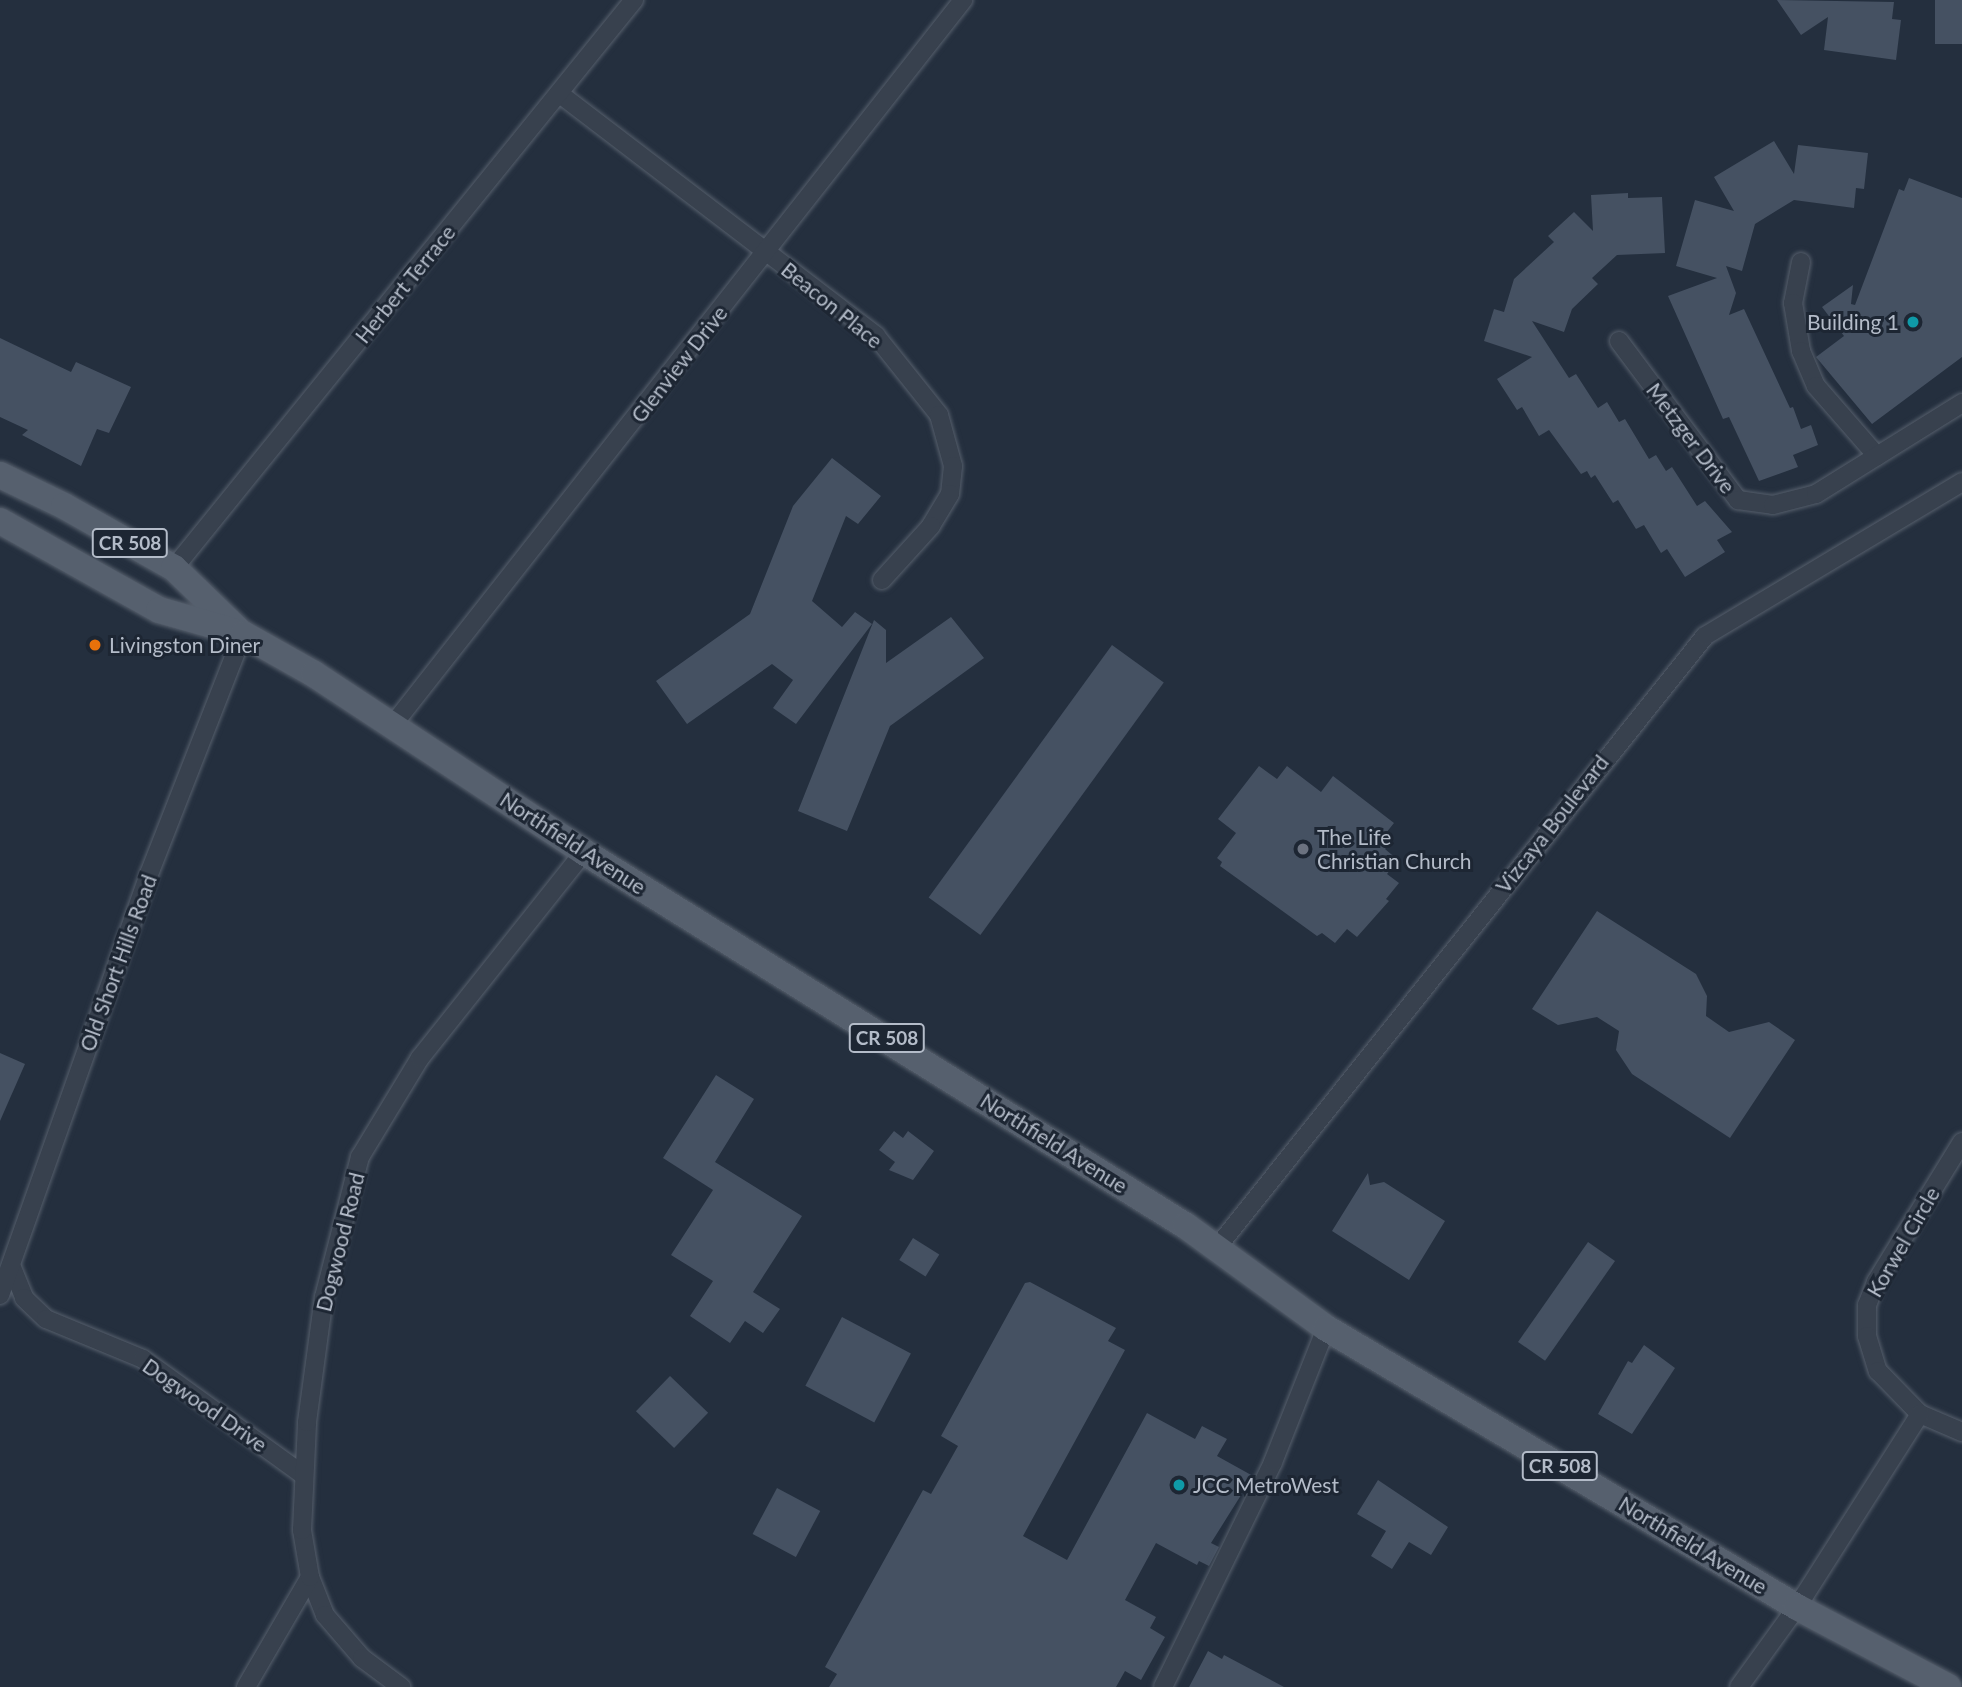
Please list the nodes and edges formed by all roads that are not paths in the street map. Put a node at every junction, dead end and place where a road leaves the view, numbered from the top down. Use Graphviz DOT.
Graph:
graph roads {
  1 [pos="634,0"];
  2 [pos="963,0"];
  3 [pos="559,94"];
  4 [pos="767,253"];
  5 [pos="1801,262"];
  6 [pos="1619,341"];
  7 [pos="1962,403"];
  8 [pos="1877,456"];
  9 [pos="0,475"];
  10 [pos="1962,482"];
  11 [pos="0,521"];
  12 [pos="30,536"];
  13 [pos="174,568"];
  14 [pos="882,580"];
  15 [pos="243,634"];
  16 [pos="392,726"];
  17 [pos="584,852"];
  18 [pos="1962,1142"];
  19 [pos="1216,1249"];
  20 [pos="12,1265"];
  21 [pos="0,1295"];
  22 [pos="1326,1328"];
  23 [pos="1920,1415"];
  24 [pos="1962,1432"];
  25 [pos="303,1475"];
  26 [pos="310,1577"];
  27 [pos="1797,1606"];
  28 [pos="246,1687"];
  29 [pos="401,1687"];
  30 [pos="1163,1687"];
  31 [pos="1739,1687"];
  32 [pos="1918,1687"];
  33 [pos="1948,1687"];
  1 -- 3 [label="street, Herbert Terrace"];
  2 -- 4 [label="street, Glenview Drive"];
  3 -- 4 [label="street, Beacon Place"];
  3 -- 13 [label="street, Herbert Terrace"];
  4 -- 14 [label="street, Beacon Place"];
  4 -- 16 [label="street, Glenview Drive"];
  5 -- 8 [label="street"];
  6 -- 8 [label="street, Metzger Drive"];
  7 -- 8 [label="street, Metzger Drive"];
  9 -- 13 [label="main road, CR 508"];
  10 -- 19 [label="street, Vizcaya Boulevard"];
  11 -- 12 [label="main road, CR 508"];
  12 -- 13 [label="main road"];
  12 -- 15 [label="main road, CR 508"];
  13 -- 15 [label="main road, CR 508"];
  15 -- 16 [label="main road, Northfield Avenue / CR 508"];
  15 -- 20 [label="street, Old Short Hills Road"];
  16 -- 17 [label="main road, Northfield Avenue / CR 508"];
  17 -- 19 [label="main road, Northfield Avenue / CR 508"];
  17 -- 25 [label="street, Dogwood Road"];
  18 -- 23 [label="street, Korwel Circle"];
  19 -- 22 [label="main road, Northfield Avenue / CR 508"];
  20 -- 21 [label="street, Old Short Hills Road"];
  20 -- 25 [label="street, Dogwood Drive"];
  22 -- 27 [label="main road, Northfield Avenue / CR 508"];
  22 -- 30 [label="street"];
  23 -- 24 [label="street, Korwel Circle"];
  23 -- 27 [label="street"];
  25 -- 26 [label="street, Dogwood Road"];
  26 -- 28 [label="street"];
  26 -- 29 [label="street"];
  27 -- 31 [label="street"];
  27 -- 32 [label="main road, Northfield Avenue / CR 508"];
  27 -- 33 [label="main road, Northfield Avenue / CR 508"];
}
